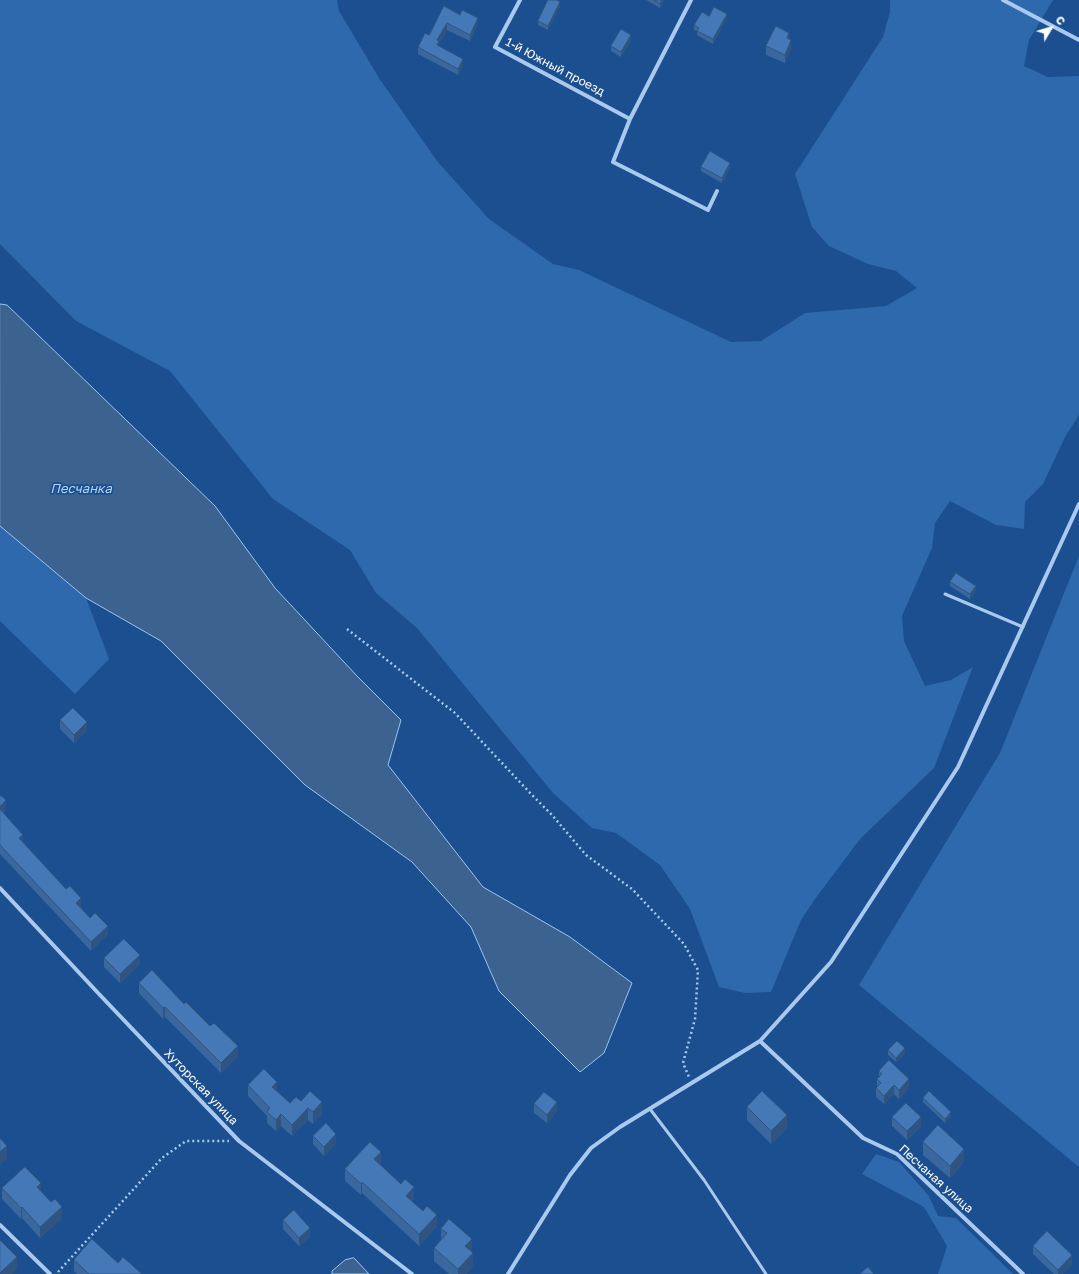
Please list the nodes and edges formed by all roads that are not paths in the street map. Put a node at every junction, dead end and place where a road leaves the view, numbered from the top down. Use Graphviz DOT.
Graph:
graph roads {
  1 [pos="520,0"];
  2 [pos="691,0"];
  3 [pos="1003,0"];
  4 [pos="1079,40"];
  5 [pos="630,119"];
  6 [pos="717,191"];
  7 [pos="1079,504"];
  8 [pos="945,594"];
  9 [pos="1023,627"];
  10 [pos="0,888"];
  11 [pos="760,1041"];
  12 [pos="650,1109"];
  13 [pos="0,1225"];
  14 [pos="50,1274"];
  15 [pos="412,1274"];
  16 [pos="508,1274"];
  17 [pos="766,1274"];
  18 [pos="1023,1274"];
  1 -- 5 [label="street, 1-й Южный проезд"];
  2 -- 5 [label="street"];
  3 -- 4 [label="street"];
  5 -- 6 [label="street"];
  7 -- 9 [label="street"];
  8 -- 9 [label="lane"];
  9 -- 11 [label="street"];
  10 -- 15 [label="street, Хуторская улица"];
  11 -- 12 [label="street"];
  11 -- 18 [label="street, Песчаная улица"];
  12 -- 16 [label="street"];
  12 -- 17 [label="lane"];
  13 -- 14 [label="street"];
}
